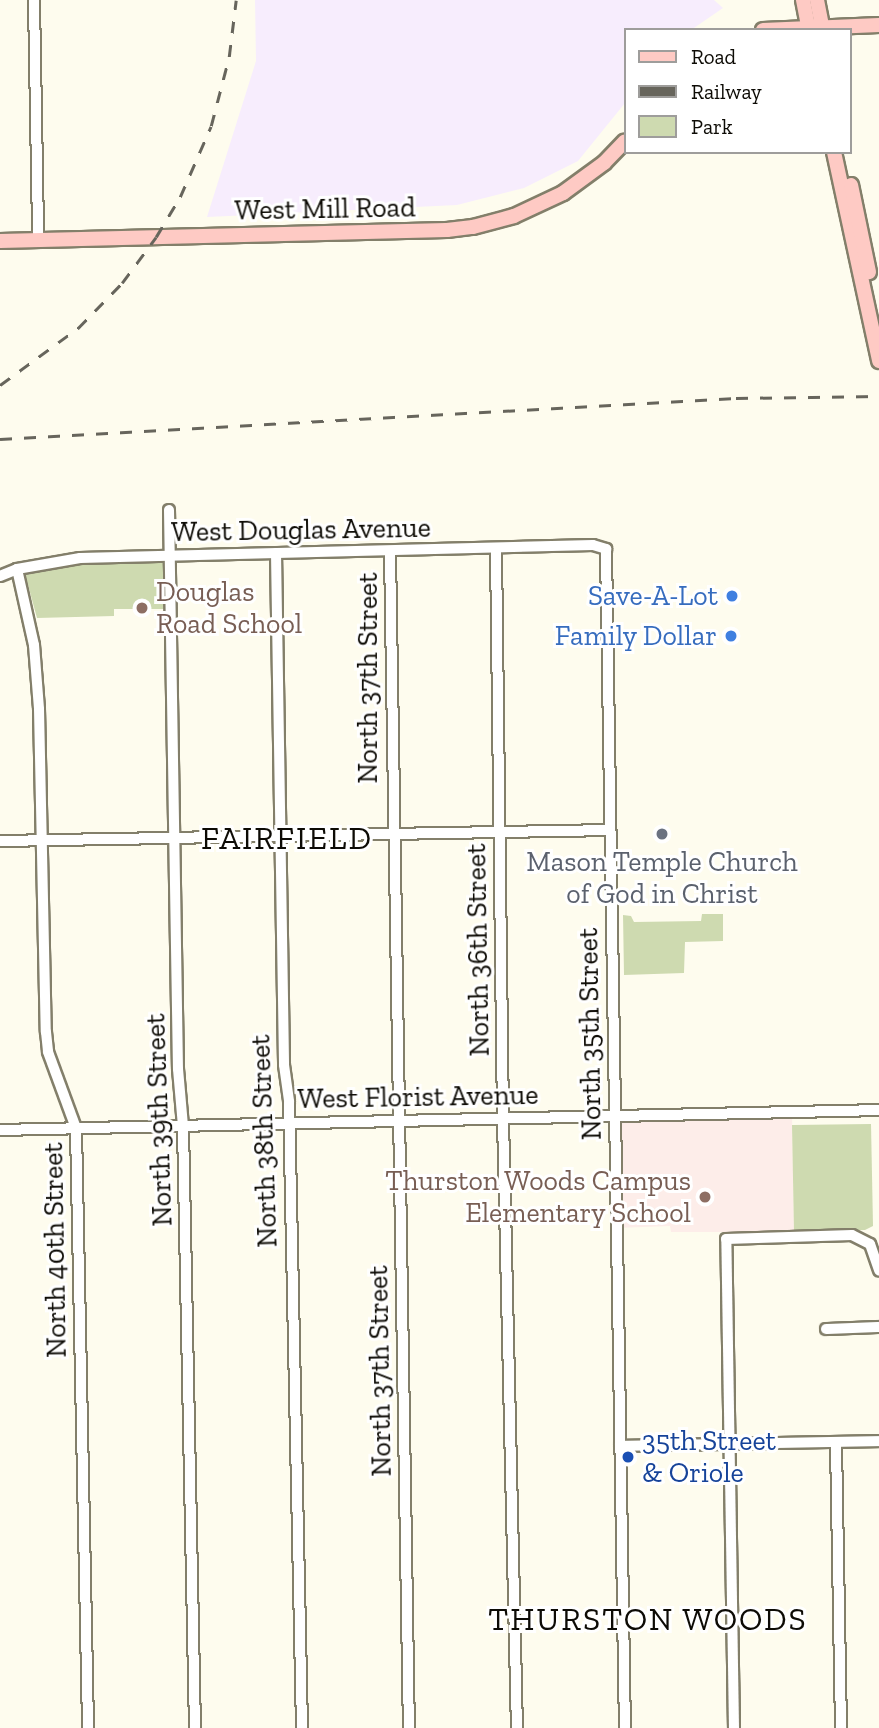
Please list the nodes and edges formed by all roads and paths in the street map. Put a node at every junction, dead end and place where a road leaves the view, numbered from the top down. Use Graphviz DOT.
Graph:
graph roads {
  1 [pos="34,0"];
  2 [pos="803,0"];
  3 [pos="817,0"];
  4 [pos="879,25"];
  5 [pos="815,28"];
  6 [pos="624,142"];
  7 [pos="834,154"];
  8 [pos="844,154"];
  9 [pos="38,239"];
  10 [pos="0,241"];
  11 [pos="879,317"];
  12 [pos="879,361"];
  13 [pos="169,510"];
  14 [pos="496,548"];
  15 [pos="606,549"];
  16 [pos="390,551"];
  17 [pos="276,553"];
  18 [pos="171,555"];
  19 [pos="16,569"];
  20 [pos="0,576"];
  21 [pos="610,830"];
  22 [pos="499,831"];
  23 [pos="392,834"];
  24 [pos="282,836"];
  25 [pos="177,839"];
  26 [pos="0,841"];
  27 [pos="40,842"];
  28 [pos="879,1110"];
  29 [pos="614,1116"];
  30 [pos="503,1118"];
  31 [pos="398,1121"];
  32 [pos="289,1123"];
  33 [pos="183,1126"];
  34 [pos="76,1128"];
  35 [pos="0,1130"];
  36 [pos="879,1270"];
  37 [pos="879,1327"];
  38 [pos="827,1329"];
  39 [pos="879,1441"];
  40 [pos="836,1442"];
  41 [pos="730,1444"];
  42 [pos="620,1446"];
  43 [pos="88,1728"];
  44 [pos="195,1728"];
  45 [pos="302,1728"];
  46 [pos="409,1728"];
  47 [pos="517,1728"];
  48 [pos="625,1728"];
  49 [pos="734,1728"];
  50 [pos="841,1728"];
  1 -- 9 [label="street"];
  2 -- 5 [label="main road"];
  3 -- 5 [label="main road"];
  4 -- 5 [label="main road"];
  6 -- 9 [label="main road, West Mill Road"];
  7 -- 12 [label="main road"];
  8 -- 11 [label="main road"];
  9 -- 10 [label="main road, West Mill Road"];
  13 -- 18 [label="street, North 39th Street"];
  14 -- 15 [label="street, West Douglas Avenue"];
  14 -- 16 [label="street, West Douglas Avenue"];
  14 -- 22 [label="street, North 36th Street"];
  15 -- 21 [label="street, North 35th Street"];
  16 -- 17 [label="street, West Douglas Avenue"];
  16 -- 23 [label="street, North 37th Street"];
  17 -- 18 [label="street, West Douglas Avenue"];
  17 -- 24 [label="street, North 38th Street"];
  18 -- 19 [label="street, West Douglas Avenue"];
  18 -- 25 [label="street, North 39th Street"];
  19 -- 20 [label="street, West Douglas Avenue"];
  19 -- 27 [label="street, North 40th Street"];
  21 -- 22 [label="street"];
  21 -- 29 [label="street, North 35th Street"];
  22 -- 23 [label="street"];
  22 -- 30 [label="street, North 36th Street"];
  23 -- 24 [label="street"];
  23 -- 31 [label="street, North 37th Street"];
  24 -- 25 [label="street"];
  24 -- 32 [label="street, North 38th Street"];
  25 -- 27 [label="street"];
  25 -- 33 [label="street, North 39th Street"];
  26 -- 27 [label="street"];
  27 -- 34 [label="street, North 40th Street"];
  28 -- 29 [label="street, West Florist Avenue"];
  29 -- 30 [label="street, West Florist Avenue"];
  29 -- 42 [label="street, North 35th Street"];
  30 -- 31 [label="street, West Florist Avenue"];
  30 -- 47 [label="street, North 36th Street"];
  31 -- 32 [label="street, West Florist Avenue"];
  31 -- 46 [label="street, North 37th Street"];
  32 -- 33 [label="street, West Florist Avenue"];
  32 -- 45 [label="street, North 38th Street"];
  33 -- 34 [label="street, West Florist Avenue"];
  33 -- 44 [label="street, North 39th Street"];
  34 -- 35 [label="street, West Florist Avenue"];
  34 -- 43 [label="street, North 40th Street"];
  36 -- 41 [label="street"];
  37 -- 38 [label="street"];
  39 -- 40 [label="street"];
  40 -- 41 [label="street"];
  40 -- 50 [label="street"];
  41 -- 42 [label="street"];
  41 -- 49 [label="street"];
  42 -- 48 [label="street, North 35th Street"];
}
